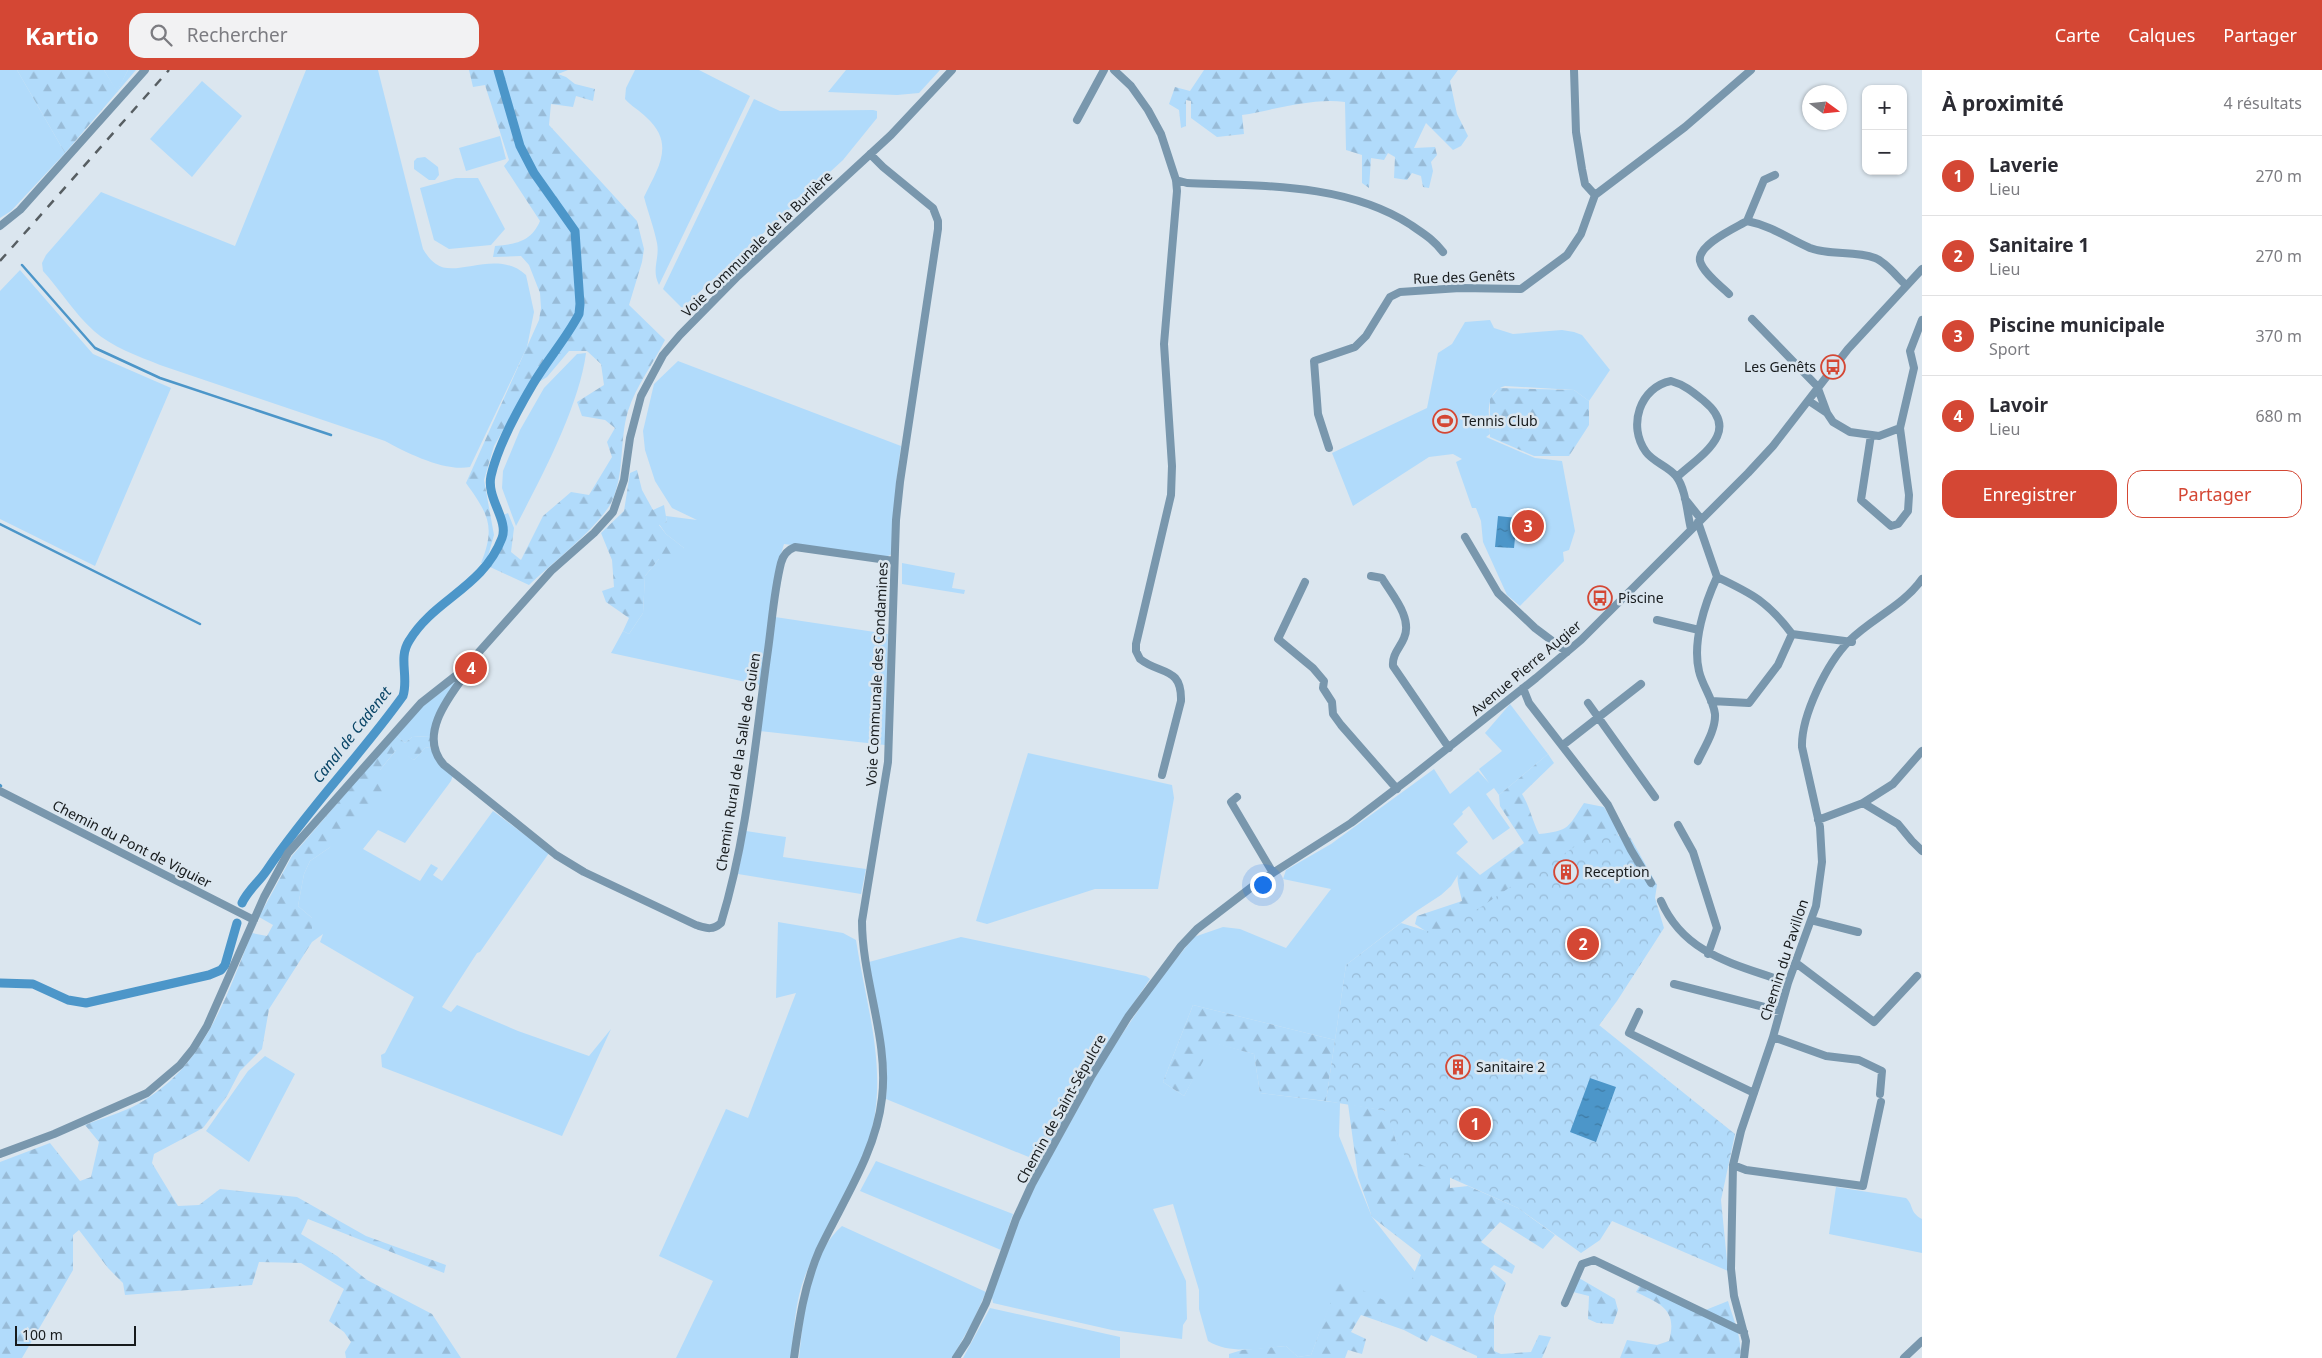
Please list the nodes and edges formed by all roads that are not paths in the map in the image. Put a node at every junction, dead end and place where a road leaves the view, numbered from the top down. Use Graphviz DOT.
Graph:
graph roads {
  1 [pos="145,70"];
  2 [pos="952,70"];
  3 [pos="1104,70"];
  4 [pos="1114,70"];
  5 [pos="1574,70"];
  6 [pos="1751,70"];
  7 [pos="1077,120"];
  8 [pos="870,154"];
  9 [pos="1775,174"];
  10 [pos="1176,180"];
  11 [pos="1595,195"];
  12 [pos="1747,222"];
  13 [pos="0,226"];
  14 [pos="1442,252"];
  15 [pos="1920,272"];
  16 [pos="1906,285"];
  17 [pos="1729,294"];
  18 [pos="1752,319"];
  19 [pos="1922,320"];
  20 [pos="1817,386"];
  21 [pos="1809,401"];
  22 [pos="1826,413"];
  23 [pos="1900,428"];
  24 [pos="1871,435"];
  25 [pos="1329,448"];
  26 [pos="1676,477"];
  27 [pos="1684,497"];
  28 [pos="1700,520"];
  29 [pos="1690,529"];
  30 [pos="1464,537"];
  31 [pos="894,562"];
  32 [pos="1371,576"];
  33 [pos="1717,577"];
  34 [pos="1922,579"];
  35 [pos="1305,582"];
  36 [pos="1657,620"];
  37 [pos="1699,630"];
  38 [pos="1792,634"];
  39 [pos="1851,642"];
  40 [pos="1567,652"];
  41 [pos="462,670"];
  42 [pos="1641,684"];
  43 [pos="1523,688"];
  44 [pos="1710,701"];
  45 [pos="1588,703"];
  46 [pos="1597,716"];
  47 [pos="1563,745"];
  48 [pos="1449,748"];
  49 [pos="1922,751"];
  50 [pos="1698,761"];
  51 [pos="1162,775"];
  52 [pos="1397,788"];
  53 [pos="0,790"];
  54 [pos="1237,797"];
  55 [pos="1655,797"];
  56 [pos="1863,802"];
  57 [pos="1818,820"];
  58 [pos="1678,825"];
  59 [pos="1922,851"];
  60 [pos="1273,873"];
  61 [pos="1652,884"];
  62 [pos="1661,901"];
  63 [pos="1233,902"];
  64 [pos="254,920"];
  65 [pos="1811,920"];
  66 [pos="1858,932"];
  67 [pos="1708,954"];
  68 [pos="1796,963"];
  69 [pos="1917,976"];
  70 [pos="1788,983"];
  71 [pos="1674,984"];
  72 [pos="1639,1012"];
  73 [pos="1780,1012"];
  74 [pos="1773,1037"];
  75 [pos="1754,1093"];
  76 [pos="0,1154"];
  77 [pos="1733,1165"];
  78 [pos="1565,1302"];
  79 [pos="1744,1332"];
  80 [pos="1922,1341"];
  81 [pos="794,1358"];
  82 [pos="956,1358"];
  83 [pos="1744,1358"];
  84 [pos="1904,1358"];
  1 -- 13 [label="street"];
  2 -- 8 [label="street, Voie Communale de la Burlière"];
  3 -- 7 [label="street"];
  4 -- 10 [label="street"];
  5 -- 11 [label="street"];
  6 -- 11 [label="street"];
  8 -- 31 [label="street, Voie Communale des Condamines"];
  8 -- 41 [label="street, Voie Communale de la Burlière"];
  9 -- 12 [label="street"];
  10 -- 14 [label="street"];
  10 -- 51 [label="street"];
  11 -- 25 [label="street, Rue des Genêts"];
  12 -- 16 [label="street"];
  12 -- 17 [label="street"];
  15 -- 16 [label="street, Avenue Pierre Augier"];
  16 -- 20 [label="street, Avenue Pierre Augier"];
  18 -- 20 [label="street"];
  19 -- 23 [label="street"];
  20 -- 21 [label="street, Avenue Pierre Augier"];
  20 -- 22 [label="street"];
  21 -- 22 [label="street"];
  21 -- 28 [label="street, Avenue Pierre Augier"];
  22 -- 24 [label="street"];
  23 -- 24 [label="street"];
  23 -- 24 [label="street"];
  26 -- 26 [label="street"];
  26 -- 27 [label="street"];
  27 -- 28 [label="street"];
  27 -- 29 [label="street"];
  28 -- 29 [label="street, Avenue Pierre Augier"];
  28 -- 33 [label="street"];
  29 -- 40 [label="street, Avenue Pierre Augier"];
  30 -- 40 [label="street"];
  31 -- 41 [label="street, Chemin Rural de la Salle de Guien"];
  31 -- 81 [label="street, Voie Communale des Condamines"];
  32 -- 48 [label="street"];
  33 -- 37 [label="street"];
  33 -- 38 [label="street"];
  34 -- 39 [label="street, Chemin du Pavillon"];
  35 -- 52 [label="street"];
  36 -- 37 [label="street"];
  37 -- 44 [label="street"];
  38 -- 39 [label="street"];
  38 -- 44 [label="street"];
  39 -- 57 [label="street, Chemin du Pavillon"];
  40 -- 43 [label="street, Avenue Pierre Augier"];
  41 -- 64 [label="street, Voie Communale de la Burlière"];
  42 -- 46 [label="street"];
  43 -- 47 [label="street"];
  43 -- 48 [label="street, Avenue Pierre Augier"];
  44 -- 50 [label="street"];
  45 -- 46 [label="street"];
  46 -- 47 [label="street"];
  46 -- 55 [label="street"];
  47 -- 61 [label="street"];
  48 -- 52 [label="street, Avenue Pierre Augier"];
  49 -- 56 [label="street"];
  52 -- 60 [label="street, Avenue Pierre Augier"];
  53 -- 64 [label="street, Chemin du Pont de Viguier"];
  54 -- 60 [label="street"];
  56 -- 57 [label="street"];
  56 -- 59 [label="street"];
  57 -- 65 [label="street, Chemin du Pavillon"];
  58 -- 67 [label="street"];
  60 -- 63 [label="street, Avenue Pierre Augier"];
  62 -- 67 [label="street"];
  63 -- 82 [label="street, Chemin de Saint-Sépulcre"];
  64 -- 76 [label="street, Voie Communale de la Burlière"];
  65 -- 66 [label="street"];
  65 -- 68 [label="street, Chemin du Pavillon"];
  67 -- 70 [label="street"];
  68 -- 69 [label="street"];
  68 -- 70 [label="street, Chemin du Pavillon"];
  70 -- 73 [label="street, Chemin du Pavillon"];
  71 -- 73 [label="street"];
  72 -- 75 [label="street"];
  73 -- 74 [label="street, Chemin du Pavillon"];
  74 -- 75 [label="street, Chemin du Pavillon"];
  74 -- 77 [label="street"];
  75 -- 77 [label="street, Chemin du Pavillon"];
  77 -- 79 [label="street, Chemin du Pavillon"];
  78 -- 79 [label="street"];
  79 -- 83 [label="street, Chemin du Pavillon"];
  80 -- 84 [label="street"];
}
